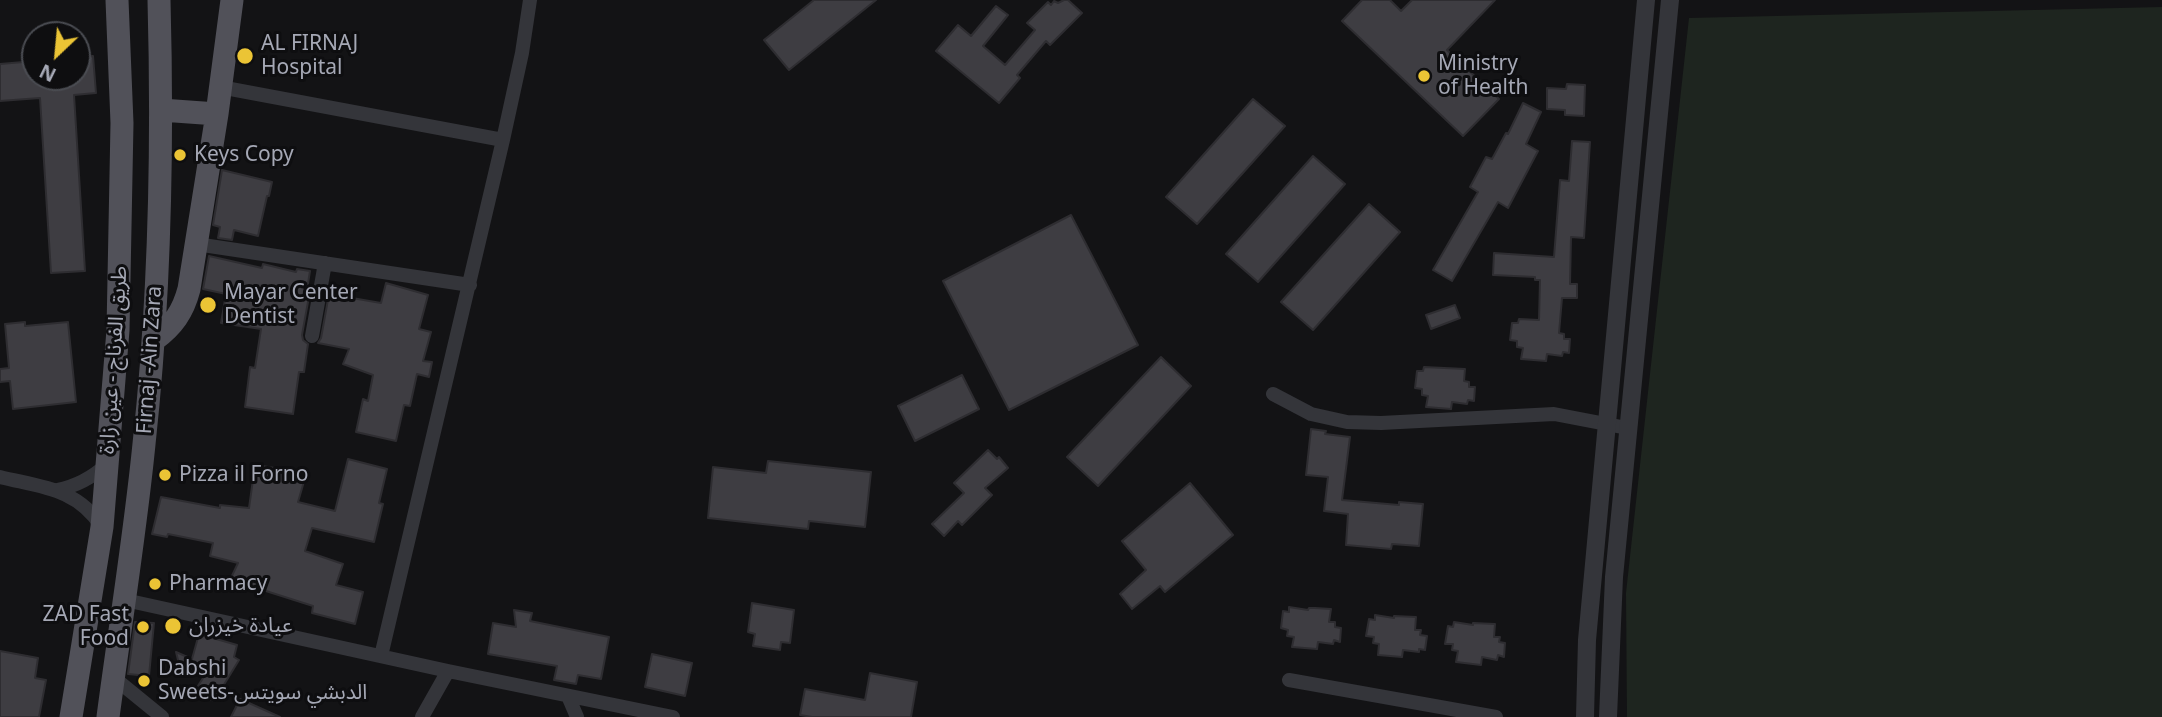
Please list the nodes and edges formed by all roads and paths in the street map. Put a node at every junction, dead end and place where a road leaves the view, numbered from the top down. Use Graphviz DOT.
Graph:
graph roads {
  1 [pos="117,0"];
  2 [pos="159,0"];
  3 [pos="232,0"];
  4 [pos="530,0"];
  5 [pos="1646,0"];
  6 [pos="1670,0"];
  7 [pos="220,87"];
  8 [pos="161,110"];
  9 [pos="217,114"];
  10 [pos="503,140"];
  11 [pos="196,244"];
  12 [pos="324,263"];
  13 [pos="470,285"];
  14 [pos="312,336"];
  15 [pos="154,340"];
  16 [pos="1273,394"];
  17 [pos="1606,424"];
  18 [pos="1627,428"];
  19 [pos="107,464"];
  20 [pos="0,477"];
  21 [pos="57,490"];
  22 [pos="102,527"];
  23 [pos="125,600"];
  24 [pos="381,656"];
  25 [pos="448,671"];
  26 [pos="113,677"];
  27 [pos="1289,680"];
  28 [pos="568,696"];
  29 [pos="71,717"];
  30 [pos="108,717"];
  31 [pos="162,717"];
  32 [pos="422,717"];
  33 [pos="577,717"];
  34 [pos="673,717"];
  35 [pos="1496,717"];
  36 [pos="1585,717"];
  37 [pos="1608,717"];
  1 -- 19 [label="main road, طريق الفرناج - عين زارة"];
  2 -- 8 [label="main road, Firnaj -Ain Zara"];
  3 -- 7 [label="main road"];
  4 -- 10 [label="street"];
  5 -- 17 [label="street"];
  6 -- 18 [label="street"];
  7 -- 9 [label="main road"];
  7 -- 10 [label="street"];
  8 -- 9 [label="main road"];
  8 -- 15 [label="main road, Firnaj -Ain Zara"];
  9 -- 11 [label="main road"];
  10 -- 13 [label="street"];
  11 -- 12 [label="street"];
  11 -- 15 [label="main road"];
  12 -- 13 [label="street"];
  12 -- 14 [label="street"];
  13 -- 24 [label="street"];
  15 -- 23 [label="main road, Firnaj -Ain Zara"];
  16 -- 17 [label="street"];
  17 -- 18 [label="street"];
  17 -- 36 [label="street"];
  18 -- 37 [label="street"];
  19 -- 21 [label="street"];
  19 -- 22 [label="main road, طريق الفرناج - عين زارة"];
  20 -- 21 [label="street"];
  21 -- 22 [label="street"];
  22 -- 29 [label="main road, طريق الفرناج - عين زارة"];
  23 -- 24 [label="street"];
  23 -- 26 [label="main road, Firnaj -Ain Zara"];
  24 -- 25 [label="street"];
  25 -- 28 [label="street"];
  25 -- 32 [label="street"];
  26 -- 30 [label="main road, Firnaj -Ain Zara"];
  26 -- 31 [label="street"];
  27 -- 35 [label="street"];
  28 -- 33 [label="street"];
  28 -- 34 [label="street"];
}
